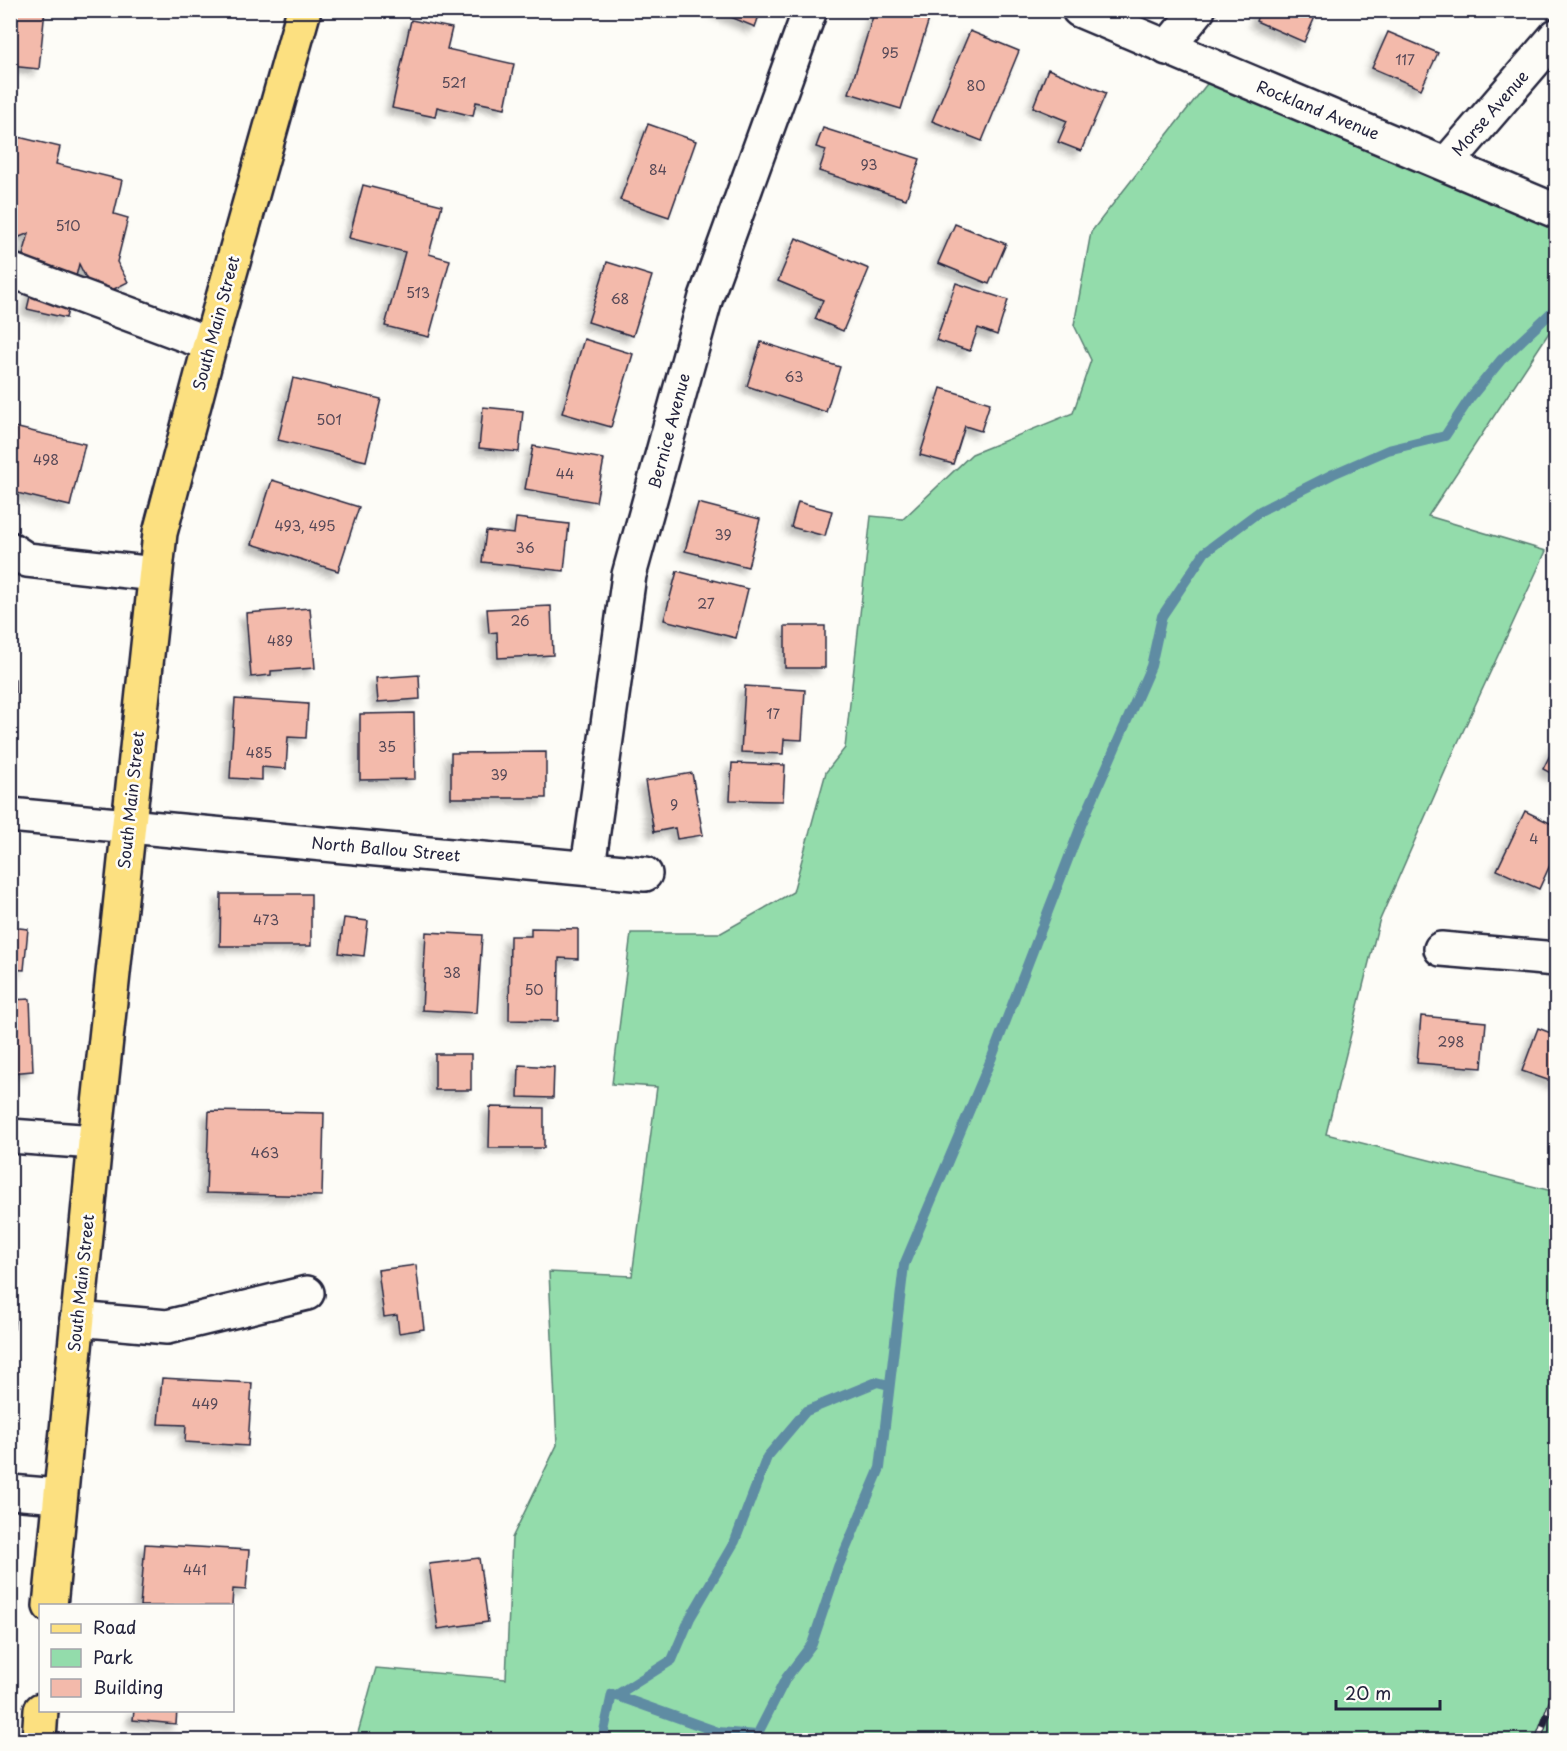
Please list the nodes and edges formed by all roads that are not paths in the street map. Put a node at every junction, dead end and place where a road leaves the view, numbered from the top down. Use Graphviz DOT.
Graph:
graph roads {
  1 [pos="304,10"];
  2 [pos="810,10"];
  3 [pos="1079,10"];
  4 [pos="1198,10"];
  5 [pos="1557,36"];
  6 [pos="1167,48"];
  7 [pos="1447,163"];
  8 [pos="1557,211"];
  9 [pos="10,270"];
  10 [pos="210,344"];
  11 [pos="10,549"];
  12 [pos="155,574"];
  13 [pos="10,815"];
  14 [pos="128,825"];
  15 [pos="588,867"];
  16 [pos="645,873"];
  17 [pos="1441,950"];
  18 [pos="1557,959"];
  19 [pos="10,1136"];
  20 [pos="94,1142"];
  21 [pos="307,1293"];
  22 [pos="77,1319"];
  23 [pos="10,1492"];
  24 [pos="59,1496"];
  25 [pos="50,1604"];
  26 [pos="41,1712"];
  27 [pos="39,1740"];
  1 -- 10 [label="main road, South Main Street"];
  2 -- 15 [label="street, Bernice Avenue"];
  3 -- 6 [label="street, Rockland Avenue"];
  4 -- 6 [label="street"];
  5 -- 7 [label="street, Morse Avenue"];
  6 -- 7 [label="street, Rockland Avenue"];
  7 -- 8 [label="street, Rockland Avenue"];
  9 -- 10 [label="street"];
  10 -- 12 [label="main road, South Main Street"];
  11 -- 12 [label="street"];
  12 -- 14 [label="main road, South Main Street"];
  13 -- 14 [label="street, North Ballou Street"];
  14 -- 15 [label="street, North Ballou Street"];
  14 -- 20 [label="main road, South Main Street"];
  15 -- 16 [label="street, North Ballou Street"];
  17 -- 18 [label="street"];
  19 -- 20 [label="street"];
  20 -- 22 [label="main road, South Main Street"];
  21 -- 22 [label="street"];
  22 -- 24 [label="main road, South Main Street"];
  23 -- 24 [label="street"];
  24 -- 25 [label="main road, South Main Street"];
  26 -- 27 [label="main road"];
}
